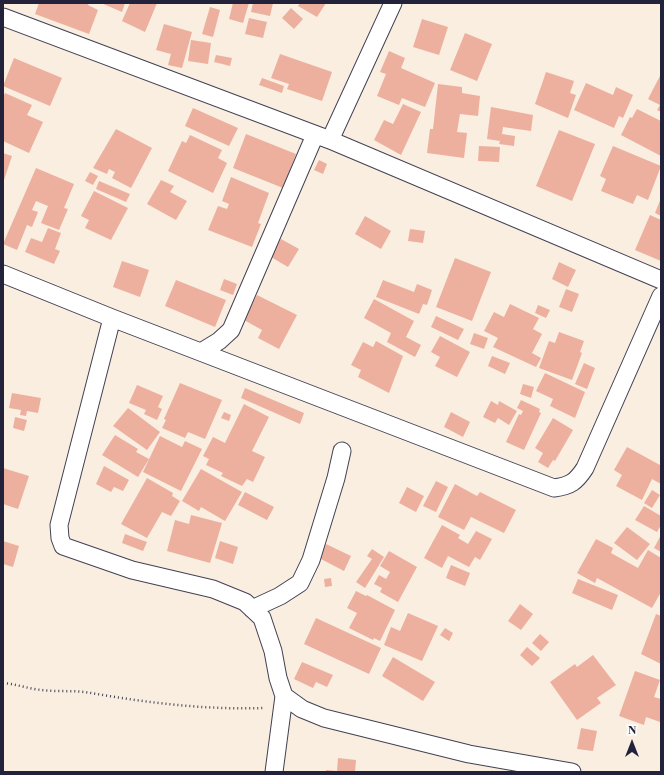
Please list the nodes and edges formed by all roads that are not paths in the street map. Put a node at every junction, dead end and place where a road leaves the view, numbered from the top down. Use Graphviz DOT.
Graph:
graph roads {
  1 [pos="393,3"];
  2 [pos="3,17"];
  3 [pos="322,137"];
  4 [pos="3,274"];
  5 [pos="661,280"];
  6 [pos="661,296"];
  7 [pos="112,318"];
  8 [pos="201,352"];
  9 [pos="342,451"];
  10 [pos="252,609"];
  11 [pos="284,702"];
  12 [pos="274,772"];
  13 [pos="572,772"];
  1 -- 3 [label="street"];
  2 -- 3 [label="street"];
  3 -- 5 [label="street"];
  3 -- 8 [label="street"];
  4 -- 7 [label="street"];
  6 -- 8 [label="street"];
  7 -- 8 [label="street"];
  7 -- 10 [label="street"];
  9 -- 10 [label="street"];
  10 -- 11 [label="street"];
  11 -- 12 [label="street"];
  11 -- 13 [label="street"];
}
